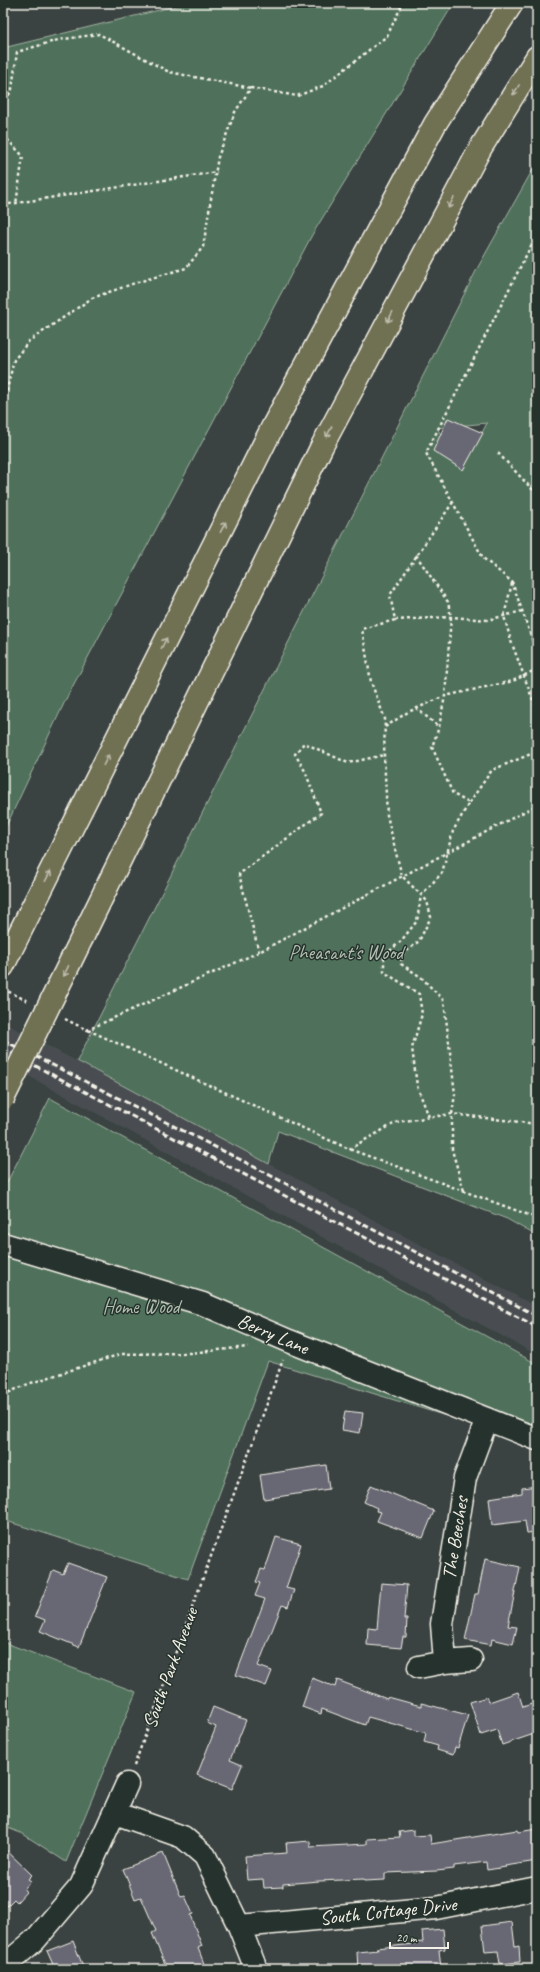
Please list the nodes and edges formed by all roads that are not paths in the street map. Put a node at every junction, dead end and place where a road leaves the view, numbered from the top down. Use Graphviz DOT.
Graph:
graph roads {
  1 [pos="512,3"];
  2 [pos="537,57"];
  3 [pos="3,966"];
  4 [pos="3,1099"];
  5 [pos="3,1244"];
  6 [pos="487,1418"];
  7 [pos="537,1439"];
  8 [pos="471,1660"];
  9 [pos="445,1662"];
  10 [pos="419,1668"];
  11 [pos="127,1784"];
  12 [pos="115,1813"];
  13 [pos="537,1888"];
  14 [pos="239,1926"];
  15 [pos="4,1968"];
  16 [pos="256,1969"];
  3 -- 1 [label="highway, one-way"];
  2 -- 4 [label="highway, one-way, bridge"];
  5 -- 6 [label="street, Berry Lane"];
  6 -- 7 [label="street, Berry Lane"];
  6 -- 9 [label="street, The Beeches"];
  8 -- 9 [label="street"];
  9 -- 10 [label="street"];
  11 -- 12 [label="street"];
  12 -- 14 [label="street"];
  12 -- 15 [label="street"];
  13 -- 14 [label="street, South Cottage Drive"];
  14 -- 16 [label="street"];
}
